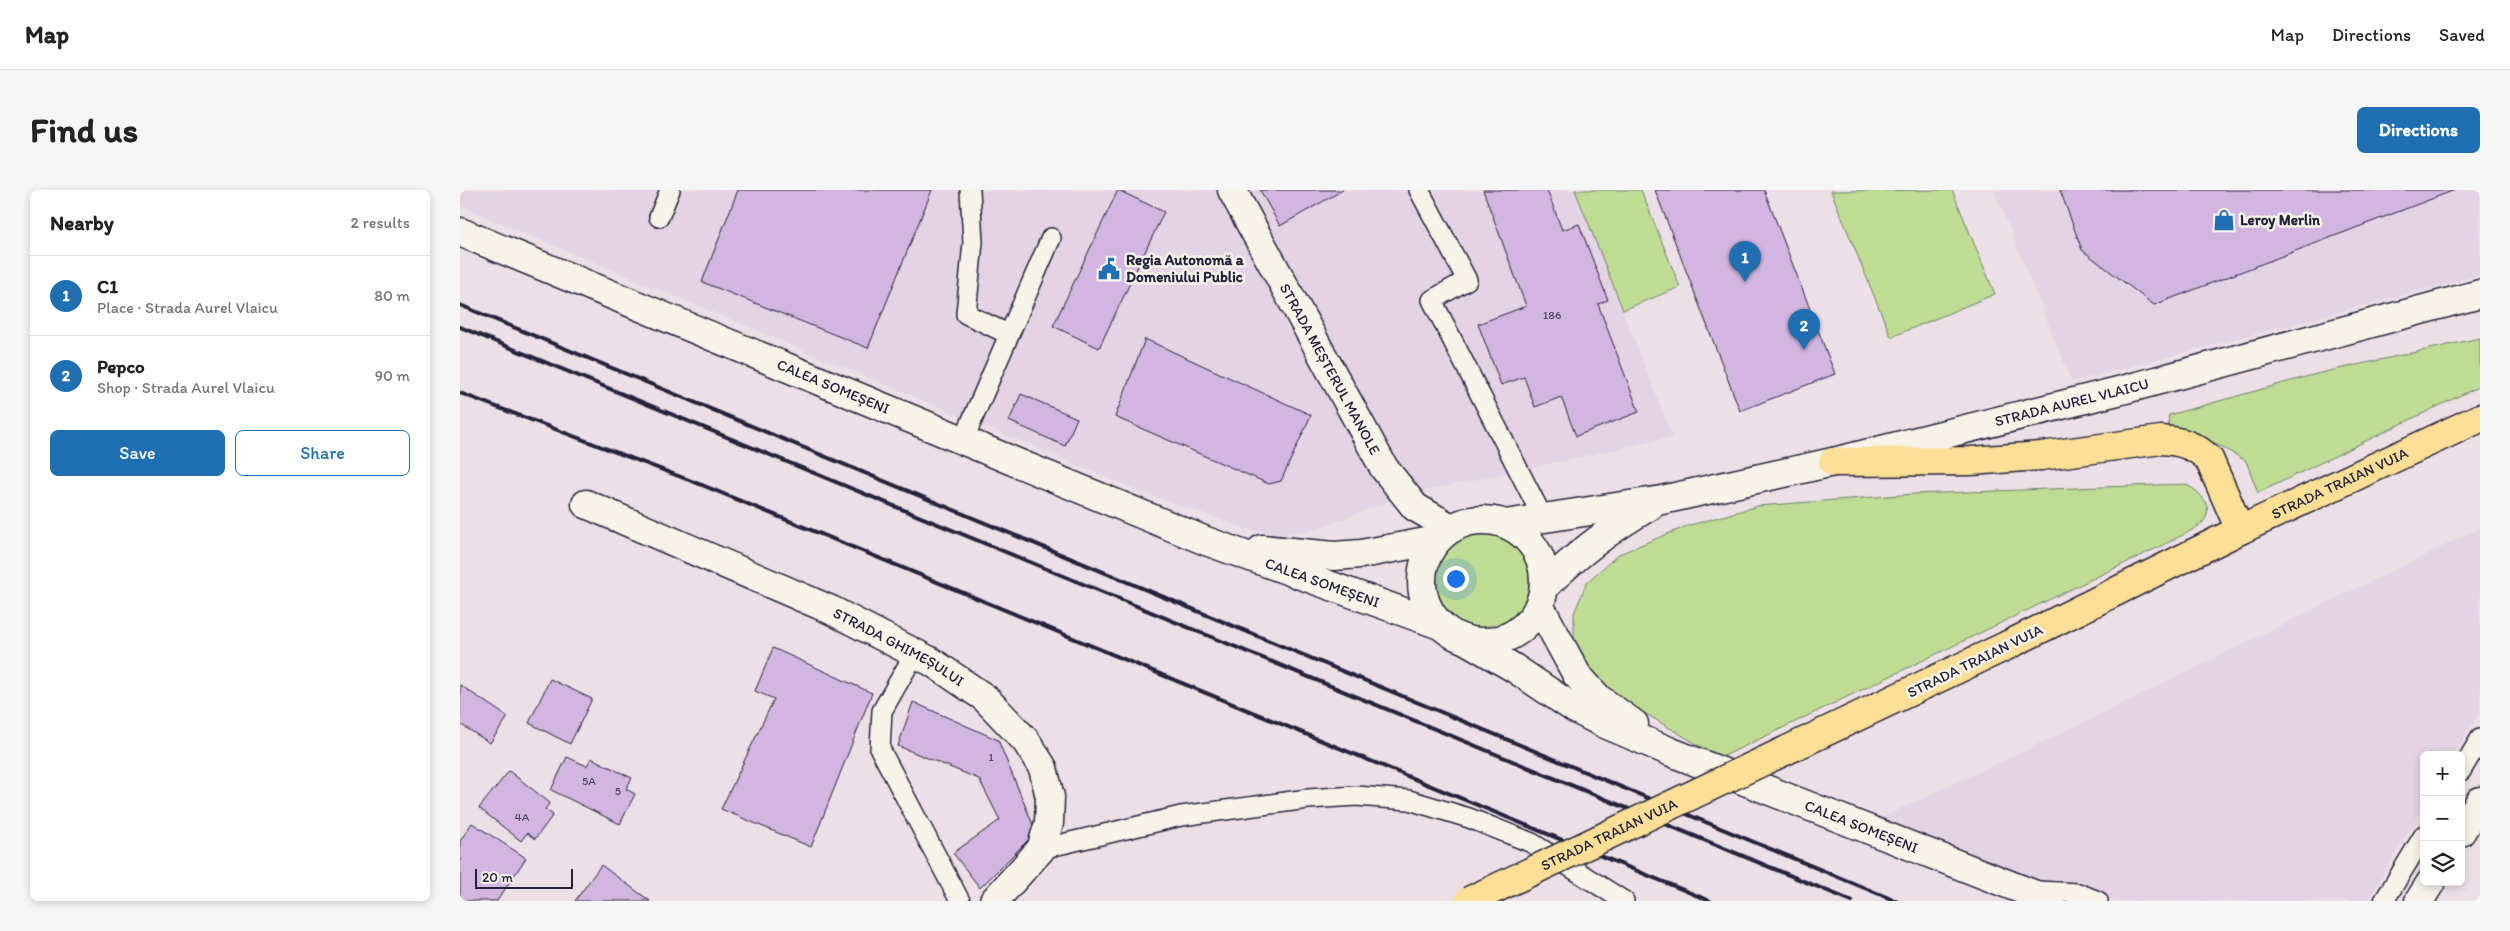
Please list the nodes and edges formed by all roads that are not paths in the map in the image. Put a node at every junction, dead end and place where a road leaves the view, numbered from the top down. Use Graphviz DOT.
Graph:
graph roads {
  1 [pos="670,190"];
  2 [pos="970,190"];
  3 [pos="1232,190"];
  4 [pos="1420,190"];
  5 [pos="659,217"];
  6 [pos="460,232"];
  7 [pos="1051,238"];
  8 [pos="2480,294"];
  9 [pos="1008,334"];
  10 [pos="2480,418"];
  11 [pos="963,441"];
  12 [pos="1833,462"];
  13 [pos="1662,500"];
  14 [pos="586,504"];
  15 [pos="1543,518"];
  16 [pos="1506,524"];
  17 [pos="2240,530"];
  18 [pos="1444,534"];
  19 [pos="1206,541"];
  20 [pos="1542,596"];
  21 [pos="1440,625"];
  22 [pos="1464,639"];
  23 [pos="915,653"];
  24 [pos="2480,739"];
  25 [pos="1671,752"];
  26 [pos="2465,764"];
  27 [pos="2480,801"];
  28 [pos="2465,825"];
  29 [pos="2420,841"];
  30 [pos="1041,848"];
  31 [pos="2026,891"];
  32 [pos="960,901"];
  33 [pos="994,901"];
  34 [pos="1469,901"];
  35 [pos="1624,901"];
  36 [pos="2051,901"];
  37 [pos="2098,901"];
  38 [pos="2384,901"];
  1 -- 5 [label="lane"];
  2 -- 9 [label="lane"];
  3 -- 18 [label="main road, STRADA MEȘTERUL MANOLE"];
  4 -- 15 [label="lane"];
  6 -- 11 [label="main road, CALEA SOMEȘENI"];
  7 -- 9 [label="lane"];
  8 -- 12 [label="main road, STRADA AUREL VLAICU"];
  9 -- 11 [label="lane"];
  10 -- 17 [label="main road, STRADA TRAIAN VUIA"];
  11 -- 19 [label="main road, CALEA SOMEȘENI"];
  12 -- 13 [label="main road, STRADA AUREL VLAICU"];
  12 -- 17 [label="main road"];
  13 -- 15 [label="main road, STRADA AUREL VLAICU"];
  13 -- 20 [label="main road, STRADA AUREL VLAICU"];
  14 -- 23 [label="main road, STRADA GHIMEȘULUI"];
  15 -- 16 [label="main road, STRADA AUREL VLAICU"];
  16 -- 18 [label="main road"];
  16 -- 20 [label="main road"];
  17 -- 34 [label="main road, STRADA TRAIAN VUIA, bridge"];
  18 -- 19 [label="main road, CALEA SOMEȘENI"];
  18 -- 21 [label="main road"];
  19 -- 21 [label="main road, CALEA SOMEȘENI"];
  20 -- 22 [label="main road"];
  20 -- 25 [label="main road, CALEA SOMEȘENI"];
  21 -- 22 [label="main road"];
  22 -- 25 [label="main road, CALEA SOMEȘENI"];
  23 -- 30 [label="main road, STRADA GHIMEȘULUI"];
  23 -- 32 [label="lane"];
  24 -- 26 [label="lane"];
  25 -- 31 [label="main road, CALEA SOMEȘENI"];
  27 -- 28 [label="main road"];
  29 -- 38 [label="lane"];
  30 -- 33 [label="main road, STRADA GHIMEȘULUI"];
  30 -- 35 [label="lane"];
  31 -- 36 [label="main road, CALEA SOMEȘENI"];
  31 -- 37 [label="lane"];
}
